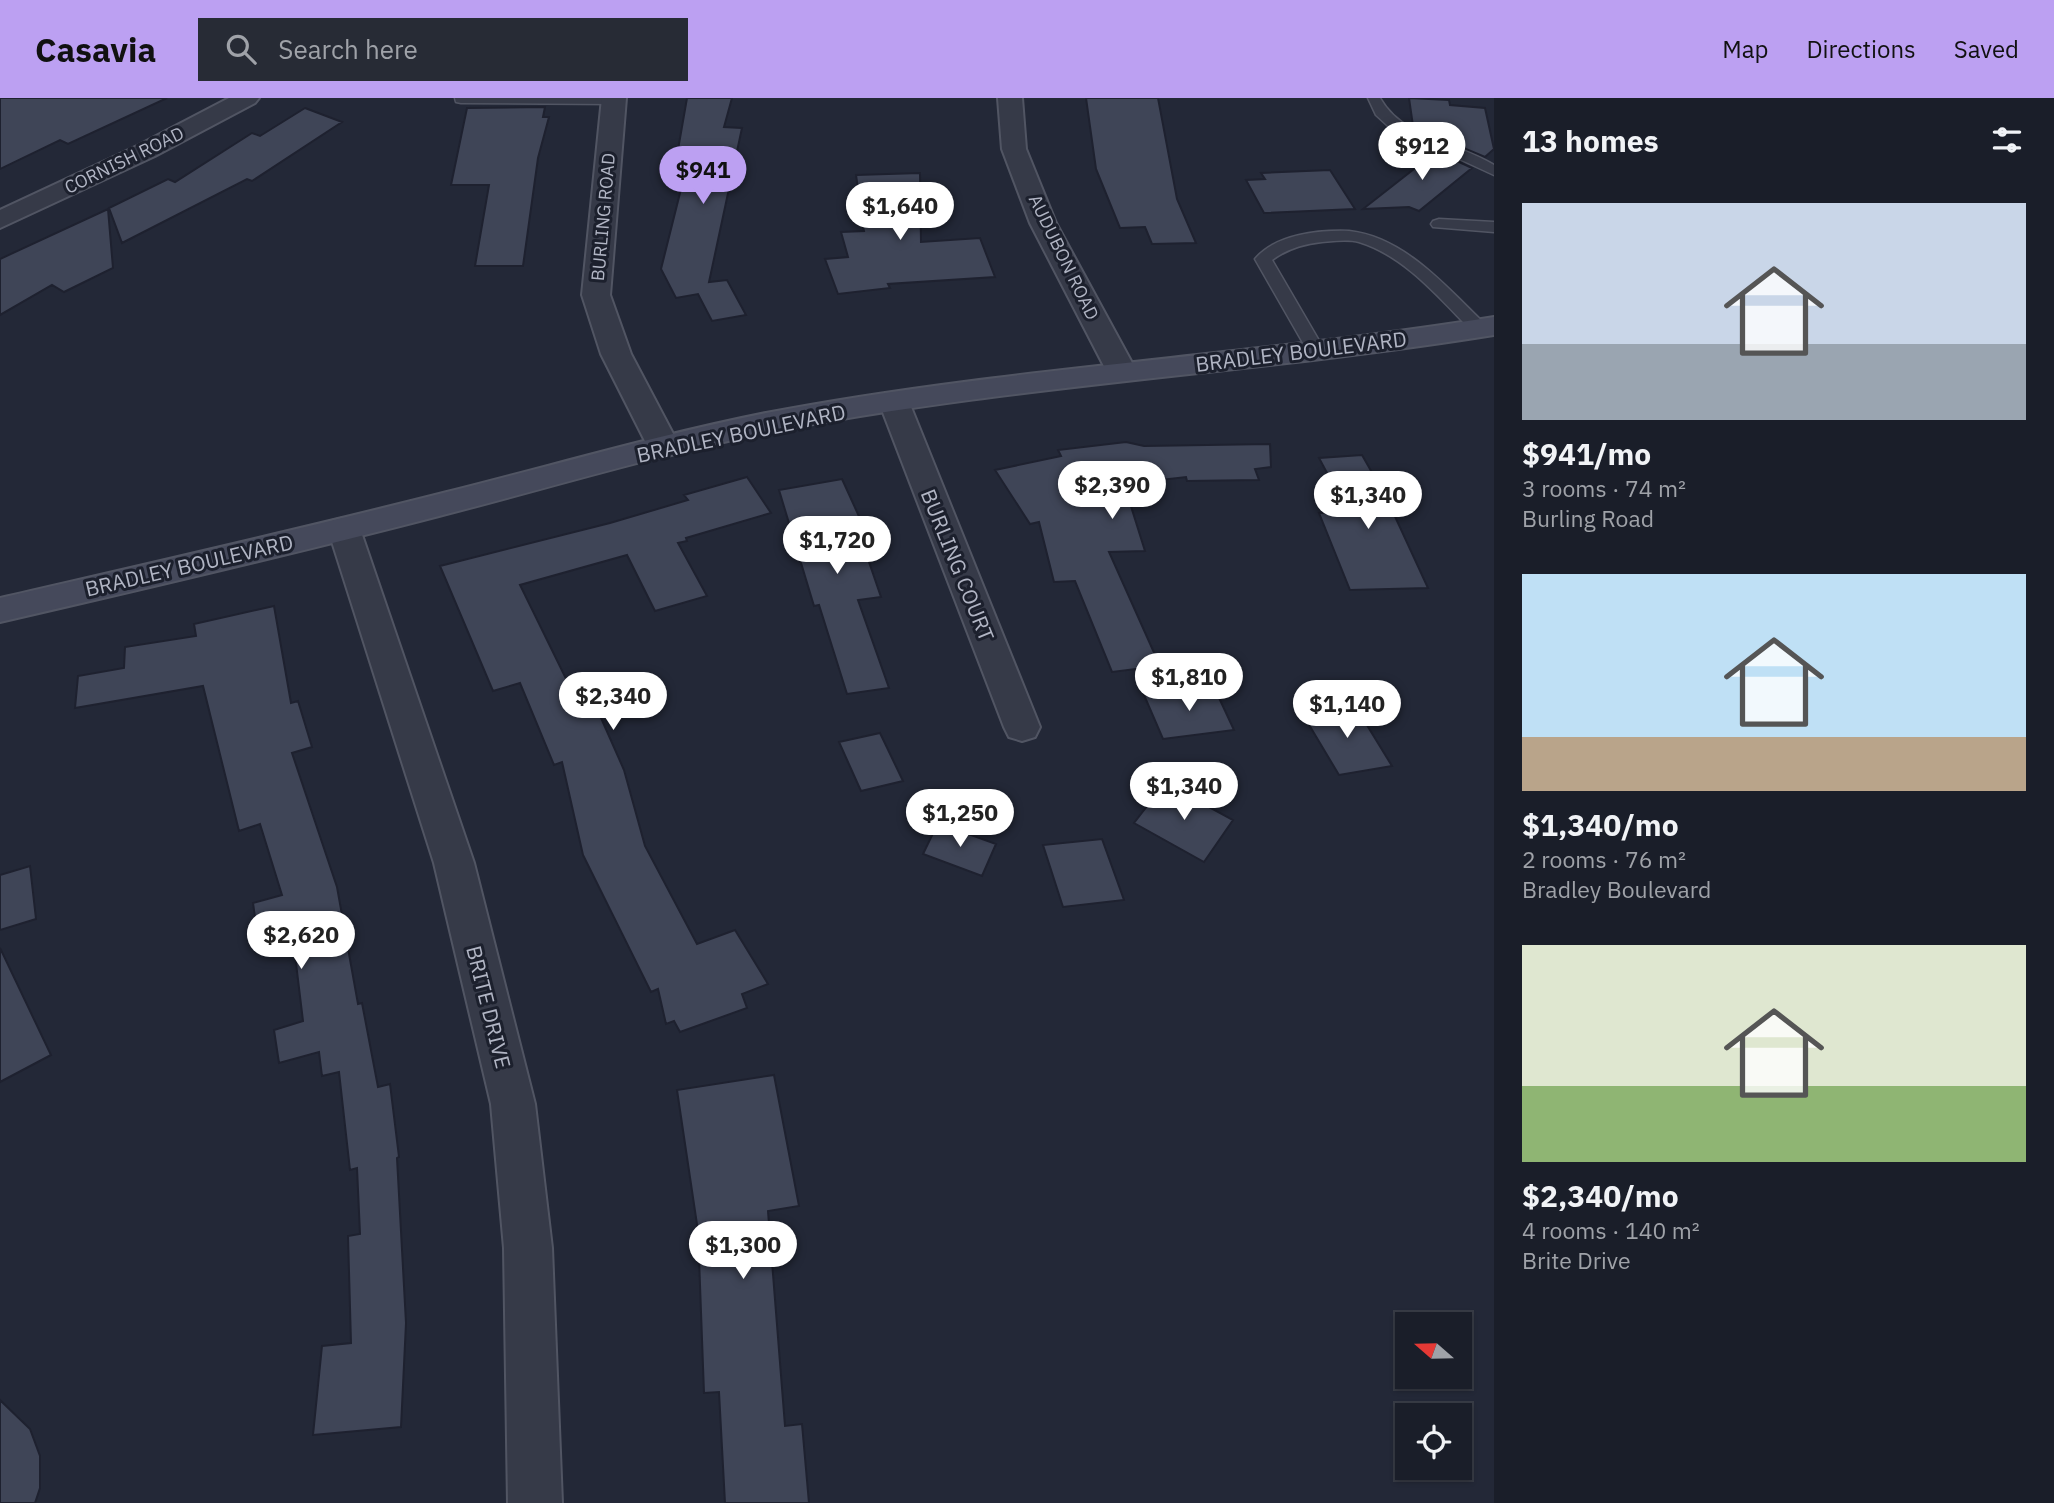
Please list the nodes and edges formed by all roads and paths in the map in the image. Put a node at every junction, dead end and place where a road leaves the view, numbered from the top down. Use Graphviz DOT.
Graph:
graph roads {
  1 [pos="1010,98"];
  2 [pos="461,99"];
  3 [pos="614,99"];
  4 [pos="1374,99"];
  5 [pos="236,100"];
  6 [pos="1494,171"];
  7 [pos="0,219"];
  8 [pos="1439,224"];
  9 [pos="1494,227"];
  10 [pos="1486,327"];
  11 [pos="1316,351"];
  12 [pos="1122,372"];
  13 [pos="894,402"];
  14 [pos="664,447"];
  15 [pos="344,529"];
  16 [pos="0,610"];
  17 [pos="1022,727"];
  18 [pos="535,1503"];
  1 -- 12 [label="street, AUDUBON ROAD"];
  2 -- 3 [label="lane"];
  3 -- 14 [label="street, BURLING ROAD"];
  4 -- 6 [label="lane"];
  5 -- 7 [label="street, CORNISH ROAD"];
  8 -- 9 [label="lane"];
  10 -- 11 [label="main road, BRADLEY BOULEVARD"];
  10 -- 11 [label="lane"];
  11 -- 12 [label="main road, BRADLEY BOULEVARD"];
  12 -- 13 [label="main road, BRADLEY BOULEVARD"];
  13 -- 14 [label="main road, BRADLEY BOULEVARD"];
  13 -- 17 [label="street, BURLING COURT"];
  14 -- 15 [label="main road, BRADLEY BOULEVARD"];
  15 -- 16 [label="main road, BRADLEY BOULEVARD"];
  15 -- 18 [label="street, BRITE DRIVE"];
}
